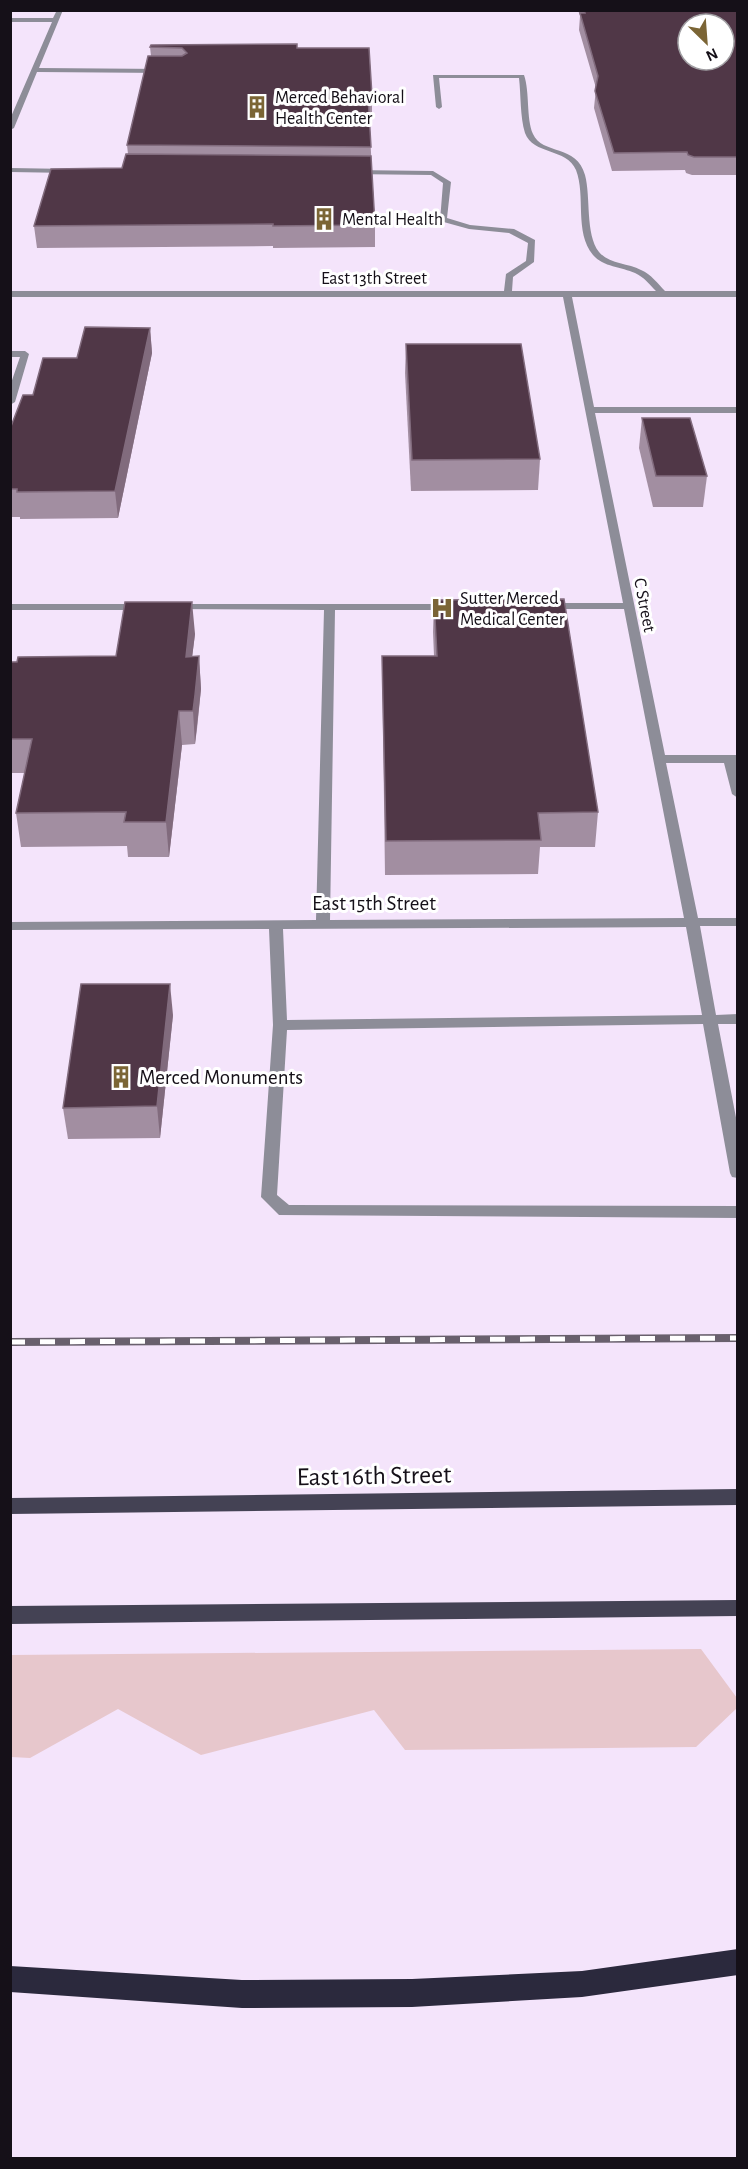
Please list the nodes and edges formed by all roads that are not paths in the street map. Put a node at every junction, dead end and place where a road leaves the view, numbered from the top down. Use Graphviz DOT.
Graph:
graph roads {
  1 [pos="60,10"];
  2 [pos="10,20"];
  3 [pos="56,20"];
  4 [pos="35,70"];
  5 [pos="173,71"];
  6 [pos="439,107"];
  7 [pos="10,128"];
  8 [pos="10,171"];
  9 [pos="81,171"];
  10 [pos="339,172"];
  11 [pos="10,294"];
  12 [pos="508,294"];
  13 [pos="567,294"];
  14 [pos="663,294"];
  15 [pos="738,294"];
  16 [pos="10,354"];
  17 [pos="10,402"];
  18 [pos="590,410"];
  19 [pos="738,410"];
  20 [pos="462,606"];
  21 [pos="533,606"];
  22 [pos="629,606"];
  23 [pos="10,607"];
  24 [pos="330,607"];
  25 [pos="659,759"];
  26 [pos="733,759"];
  27 [pos="738,794"];
  28 [pos="692,922"];
  29 [pos="738,922"];
  30 [pos="276,925"];
  31 [pos="323,925"];
  32 [pos="10,926"];
  33 [pos="710,1019"];
  34 [pos="738,1019"];
  35 [pos="280,1025"];
  36 [pos="738,1173"];
  37 [pos="738,1212"];
  38 [pos="738,1497"];
  39 [pos="10,1506"];
  40 [pos="738,1608"];
  41 [pos="10,1615"];
  42 [pos="738,1962"];
  43 [pos="10,1979"];
  1 -- 3 [label="street"];
  2 -- 3 [label="street"];
  3 -- 4 [label="street"];
  4 -- 5 [label="street"];
  4 -- 7 [label="street"];
  6 -- 14 [label="street"];
  8 -- 9 [label="street"];
  10 -- 12 [label="street"];
  11 -- 12 [label="street, East 13th Street"];
  12 -- 13 [label="street, East 13th Street"];
  13 -- 14 [label="street, East 13th Street"];
  13 -- 18 [label="street, C Street"];
  14 -- 15 [label="street, East 13th Street"];
  16 -- 17 [label="street"];
  18 -- 19 [label="street"];
  18 -- 22 [label="street, C Street"];
  20 -- 24 [label="street"];
  21 -- 22 [label="street"];
  22 -- 25 [label="street, C Street"];
  23 -- 24 [label="street"];
  24 -- 31 [label="street"];
  25 -- 26 [label="street"];
  25 -- 28 [label="street, C Street"];
  26 -- 27 [label="street"];
  28 -- 29 [label="street, East 15th Street"];
  28 -- 31 [label="street, East 15th Street"];
  28 -- 33 [label="street, C Street"];
  30 -- 31 [label="street, East 15th Street"];
  30 -- 32 [label="street, East 15th Street"];
  30 -- 35 [label="street"];
  33 -- 34 [label="street"];
  33 -- 35 [label="street"];
  33 -- 36 [label="street, C Street"];
  35 -- 37 [label="street"];
  38 -- 39 [label="main road, East 16th Street"];
  40 -- 41 [label="main road"];
  42 -- 43 [label="highway"];
}
